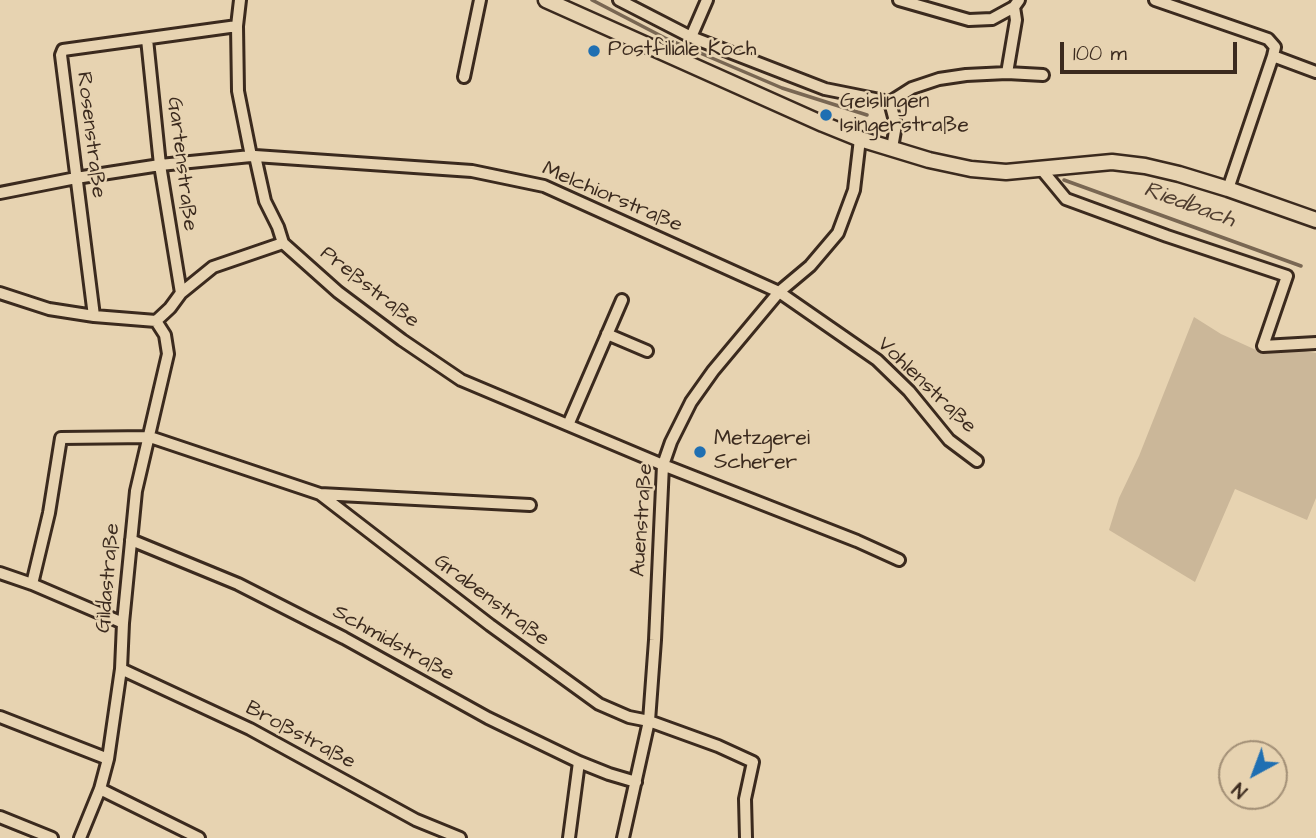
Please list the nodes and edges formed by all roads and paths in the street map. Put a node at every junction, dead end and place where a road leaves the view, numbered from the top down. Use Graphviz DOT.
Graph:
graph roads {
  1 [pos="240,0"];
  2 [pos="481,0"];
  3 [pos="546,0"];
  4 [pos="619,0"];
  5 [pos="707,0"];
  6 [pos="899,0"];
  7 [pos="1155,0"];
  8 [pos="1017,3"];
  9 [pos="577,5"];
  10 [pos="237,26"];
  11 [pos="691,37"];
  12 [pos="147,39"];
  13 [pos="1273,56"];
  14 [pos="1316,72"];
  15 [pos="1007,73"];
  16 [pos="1044,75"];
  17 [pos="464,78"];
  18 [pos="890,102"];
  19 [pos="860,139"];
  20 [pos="892,148"];
  21 [pos="253,156"];
  22 [pos="160,165"];
  23 [pos="1042,170"];
  24 [pos="76,178"];
  25 [pos="1228,189"];
  26 [pos="0,193"];
  27 [pos="1316,220"];
  28 [pos="283,243"];
  29 [pos="779,292"];
  30 [pos="0,293"];
  31 [pos="180,293"];
  32 [pos="622,300"];
  33 [pos="94,316"];
  34 [pos="156,321"];
  35 [pos="607,334"];
  36 [pos="1316,343"];
  37 [pos="647,351"];
  38 [pos="568,425"];
  39 [pos="150,437"];
  40 [pos="977,461"];
  41 [pos="663,465"];
  42 [pos="320,494"];
  43 [pos="530,505"];
  44 [pos="131,540"];
  45 [pos="899,560"];
  46 [pos="0,573"];
  47 [pos="32,584"];
  48 [pos="123,623"];
  49 [pos="121,669"];
  50 [pos="0,717"];
  51 [pos="649,721"];
  52 [pos="108,759"];
  53 [pos="579,762"];
  54 [pos="636,782"];
  55 [pos="100,789"];
  56 [pos="0,817"];
  57 [pos="52,838"];
  58 [pos="80,838"];
  59 [pos="199,838"];
  60 [pos="460,838"];
  61 [pos="569,838"];
  62 [pos="623,838"];
  63 [pos="746,838"];
  1 -- 10 [label="street, Preßstraße"];
  2 -- 17 [label="street"];
  3 -- 9 [label="street"];
  4 -- 11 [label="street"];
  5 -- 11 [label="street"];
  6 -- 8 [label="street"];
  7 -- 13 [label="street"];
  8 -- 15 [label="street"];
  9 -- 19 [label="street"];
  10 -- 12 [label="street, Rosenstraße"];
  10 -- 21 [label="street, Preßstraße"];
  11 -- 18 [label="street"];
  12 -- 22 [label="street, Gartenstraße"];
  12 -- 24 [label="street, Rosenstraße"];
  13 -- 14 [label="street"];
  13 -- 25 [label="street"];
  15 -- 16 [label="street"];
  15 -- 18 [label="street"];
  18 -- 20 [label="street"];
  19 -- 20 [label="street"];
  19 -- 29 [label="street, Auenstraße"];
  20 -- 23 [label="street"];
  21 -- 22 [label="street, Melchiorstraße"];
  21 -- 28 [label="street, Preßstraße"];
  21 -- 29 [label="street, Melchiorstraße"];
  22 -- 24 [label="street, Melchiorstraße"];
  22 -- 31 [label="street, Gartenstraße"];
  23 -- 25 [label="street"];
  23 -- 36 [label="street"];
  24 -- 26 [label="street, Melchiorstraße"];
  24 -- 33 [label="street, Rosenstraße"];
  25 -- 27 [label="street"];
  28 -- 31 [label="street"];
  28 -- 38 [label="street, Preßstraße"];
  29 -- 40 [label="street, Vohlenstraße"];
  29 -- 41 [label="street, Auenstraße"];
  30 -- 33 [label="street"];
  31 -- 34 [label="street"];
  32 -- 35 [label="street"];
  33 -- 34 [label="street"];
  34 -- 39 [label="street, Gildastraße"];
  35 -- 37 [label="street"];
  35 -- 38 [label="street"];
  38 -- 41 [label="street, Preßstraße"];
  39 -- 42 [label="street, Grabenstraße"];
  39 -- 44 [label="street, Gildastraße"];
  39 -- 47 [label="street, Grabenstraße"];
  41 -- 45 [label="street, Preßstraße"];
  41 -- 51 [label="street, Auenstraße"];
  42 -- 43 [label="street, Grabenstraße"];
  42 -- 51 [label="street, Grabenstraße"];
  44 -- 48 [label="street, Gildastraße"];
  44 -- 53 [label="street, Schmidstraße"];
  46 -- 47 [label="street"];
  47 -- 48 [label="street"];
  48 -- 49 [label="street, Gildastraße"];
  49 -- 52 [label="street, Gildastraße"];
  49 -- 60 [label="street, Broßstraße"];
  50 -- 52 [label="street"];
  51 -- 54 [label="street, Auenstraße"];
  51 -- 63 [label="street, Grabenstraße"];
  52 -- 55 [label="street, Gildastraße"];
  53 -- 54 [label="street, Schmidstraße"];
  53 -- 61 [label="street"];
  54 -- 62 [label="street, Auenstraße"];
  55 -- 58 [label="street, Gildastraße"];
  55 -- 59 [label="street"];
  56 -- 57 [label="street"];
}
